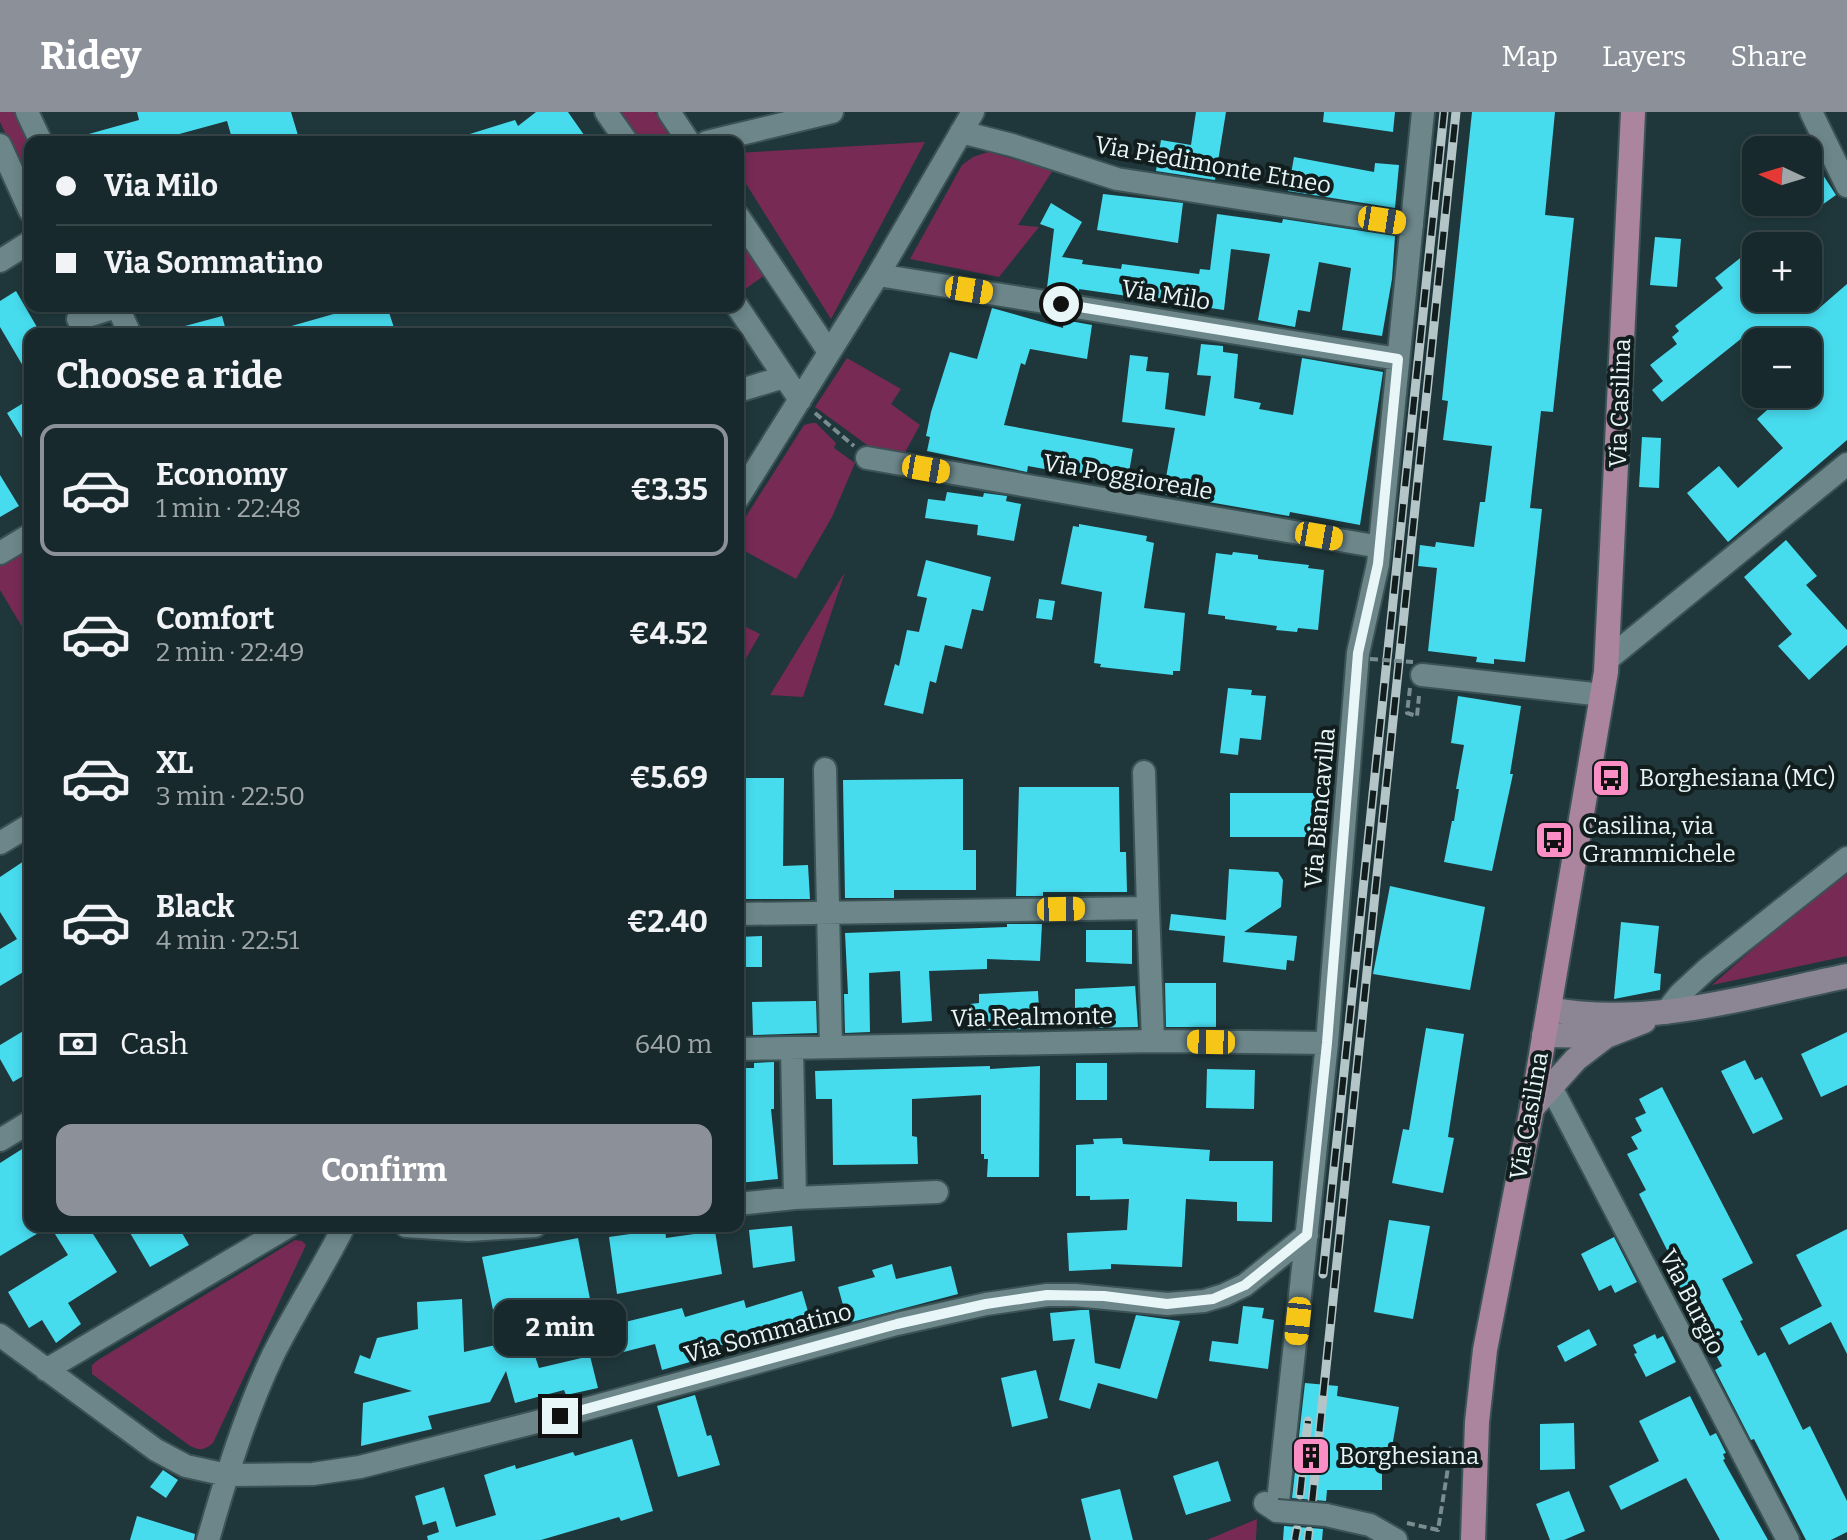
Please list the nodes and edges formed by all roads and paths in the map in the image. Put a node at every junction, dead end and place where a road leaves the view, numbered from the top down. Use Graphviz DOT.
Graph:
graph roads {
  1 [pos="27,112"];
  2 [pos="606,112"];
  3 [pos="669,112"];
  4 [pos="832,112"];
  5 [pos="973,112"];
  6 [pos="1423,112"];
  7 [pos="1633,112"];
  8 [pos="1811,112"];
  9 [pos="961,132"];
  10 [pos="38,136"];
  11 [pos="623,136"];
  12 [pos="685,136"];
  13 [pos="732,136"];
  14 [pos="0,145"];
  15 [pos="1847,186"];
  16 [pos="24,198"];
  17 [pos="744,225"];
  18 [pos="1412,225"];
  19 [pos="24,246"];
  20 [pos="0,261"];
  21 [pos="878,275"];
  22 [pos="101,312"];
  23 [pos="741,312"];
  24 [pos="79,320"];
  25 [pos="829,352"];
  26 [pos="1398,359"];
  27 [pos="784,377"];
  28 [pos="744,389"];
  29 [pos="800,400"];
  30 [pos="867,458"];
  31 [pos="1847,464"];
  32 [pos="744,489"];
  33 [pos="24,539"];
  34 [pos="1380,547"];
  35 [pos="0,553"];
  36 [pos="1370,659"];
  37 [pos="1607,660"];
  38 [pos="1417,669"];
  39 [pos="1603,695"];
  40 [pos="1407,713"];
  41 [pos="825,769"];
  42 [pos="1144,772"];
  43 [pos="24,829"];
  44 [pos="0,843"];
  45 [pos="1847,858"];
  46 [pos="1148,908"];
  47 [pos="828,912"];
  48 [pos="744,914"];
  49 [pos="1847,976"];
  50 [pos="1549,1009"];
  51 [pos="1665,1013"];
  52 [pos="1544,1035"];
  53 [pos="1606,1036"];
  54 [pos="1153,1041"];
  55 [pos="1327,1043"];
  56 [pos="831,1047"];
  57 [pos="744,1049"];
  58 [pos="792,1049"];
  59 [pos="1551,1087"];
  60 [pos="1532,1108"];
  61 [pos="24,1126"];
  62 [pos="0,1140"];
  63 [pos="937,1192"];
  64 [pos="795,1198"];
  65 [pos="744,1203"];
  66 [pos="279,1232"];
  67 [pos="341,1232"];
  68 [pos="1307,1235"];
  69 [pos="0,1335"];
  70 [pos="46,1370"];
  71 [pos="1453,1439"];
  72 [pos="227,1475"];
  73 [pos="1398,1531"];
  74 [pos="208,1540"];
  75 [pos="1473,1540"];
  76 [pos="1788,1540"];
  1 -- 10 [label="street"];
  2 -- 11 [label="street"];
  3 -- 12 [label="street"];
  4 -- 13 [label="street"];
  5 -- 9 [label="street"];
  6 -- 18 [label="street, Via Biancavilla"];
  7 -- 37 [label="main road, Via Casilina"];
  8 -- 15 [label="street"];
  9 -- 18 [label="street, Via Piedimonte Etneo"];
  9 -- 21 [label="street"];
  14 -- 16 [label="street"];
  17 -- 25 [label="street"];
  18 -- 26 [label="street, Via Biancavilla"];
  19 -- 20 [label="street"];
  21 -- 25 [label="street"];
  21 -- 26 [label="street, Via Milo"];
  22 -- 24 [label="street"];
  23 -- 27 [label="street"];
  25 -- 29 [label="street"];
  26 -- 34 [label="street, Via Biancavilla"];
  27 -- 28 [label="street"];
  27 -- 29 [label="street"];
  29 -- 30 [label="path"];
  29 -- 32 [label="street"];
  30 -- 34 [label="street, Via Poggioreale"];
  31 -- 37 [label="street"];
  33 -- 35 [label="street"];
  34 -- 55 [label="street, Via Biancavilla"];
  36 -- 38 [label="path, bridge"];
  37 -- 39 [label="main road, Via Casilina"];
  38 -- 39 [label="street"];
  38 -- 40 [label="path"];
  39 -- 50 [label="main road, Via Casilina"];
  41 -- 47 [label="street"];
  42 -- 46 [label="street"];
  43 -- 44 [label="street"];
  45 -- 51 [label="street"];
  46 -- 47 [label="street"];
  46 -- 54 [label="street"];
  47 -- 48 [label="street"];
  47 -- 56 [label="street"];
  49 -- 51 [label="main road"];
  50 -- 51 [label="main road"];
  50 -- 52 [label="main road, Via Casilina"];
  51 -- 53 [label="main road"];
  52 -- 53 [label="main road"];
  52 -- 60 [label="main road, Via Casilina"];
  53 -- 59 [label="main road"];
  54 -- 55 [label="street, Via Realmonte"];
  54 -- 56 [label="street, Via Realmonte"];
  55 -- 68 [label="street, Via Biancavilla"];
  56 -- 58 [label="street, Via Realmonte"];
  57 -- 58 [label="street, Via Realmonte"];
  58 -- 64 [label="street"];
  59 -- 60 [label="main road"];
  59 -- 76 [label="street, Via Burgio"];
  60 -- 75 [label="main road, Via Casilina"];
  61 -- 62 [label="street"];
  63 -- 64 [label="street"];
  64 -- 65 [label="street"];
  66 -- 70 [label="street"];
  67 -- 72 [label="street"];
  68 -- 72 [label="street, Via Sommatino"];
  68 -- 73 [label="street, Via Biancavilla, bridge"];
  69 -- 70 [label="street, Via Sommatino"];
  70 -- 72 [label="street, Via Sommatino"];
  71 -- 73 [label="path"];
  72 -- 74 [label="street"];
}
